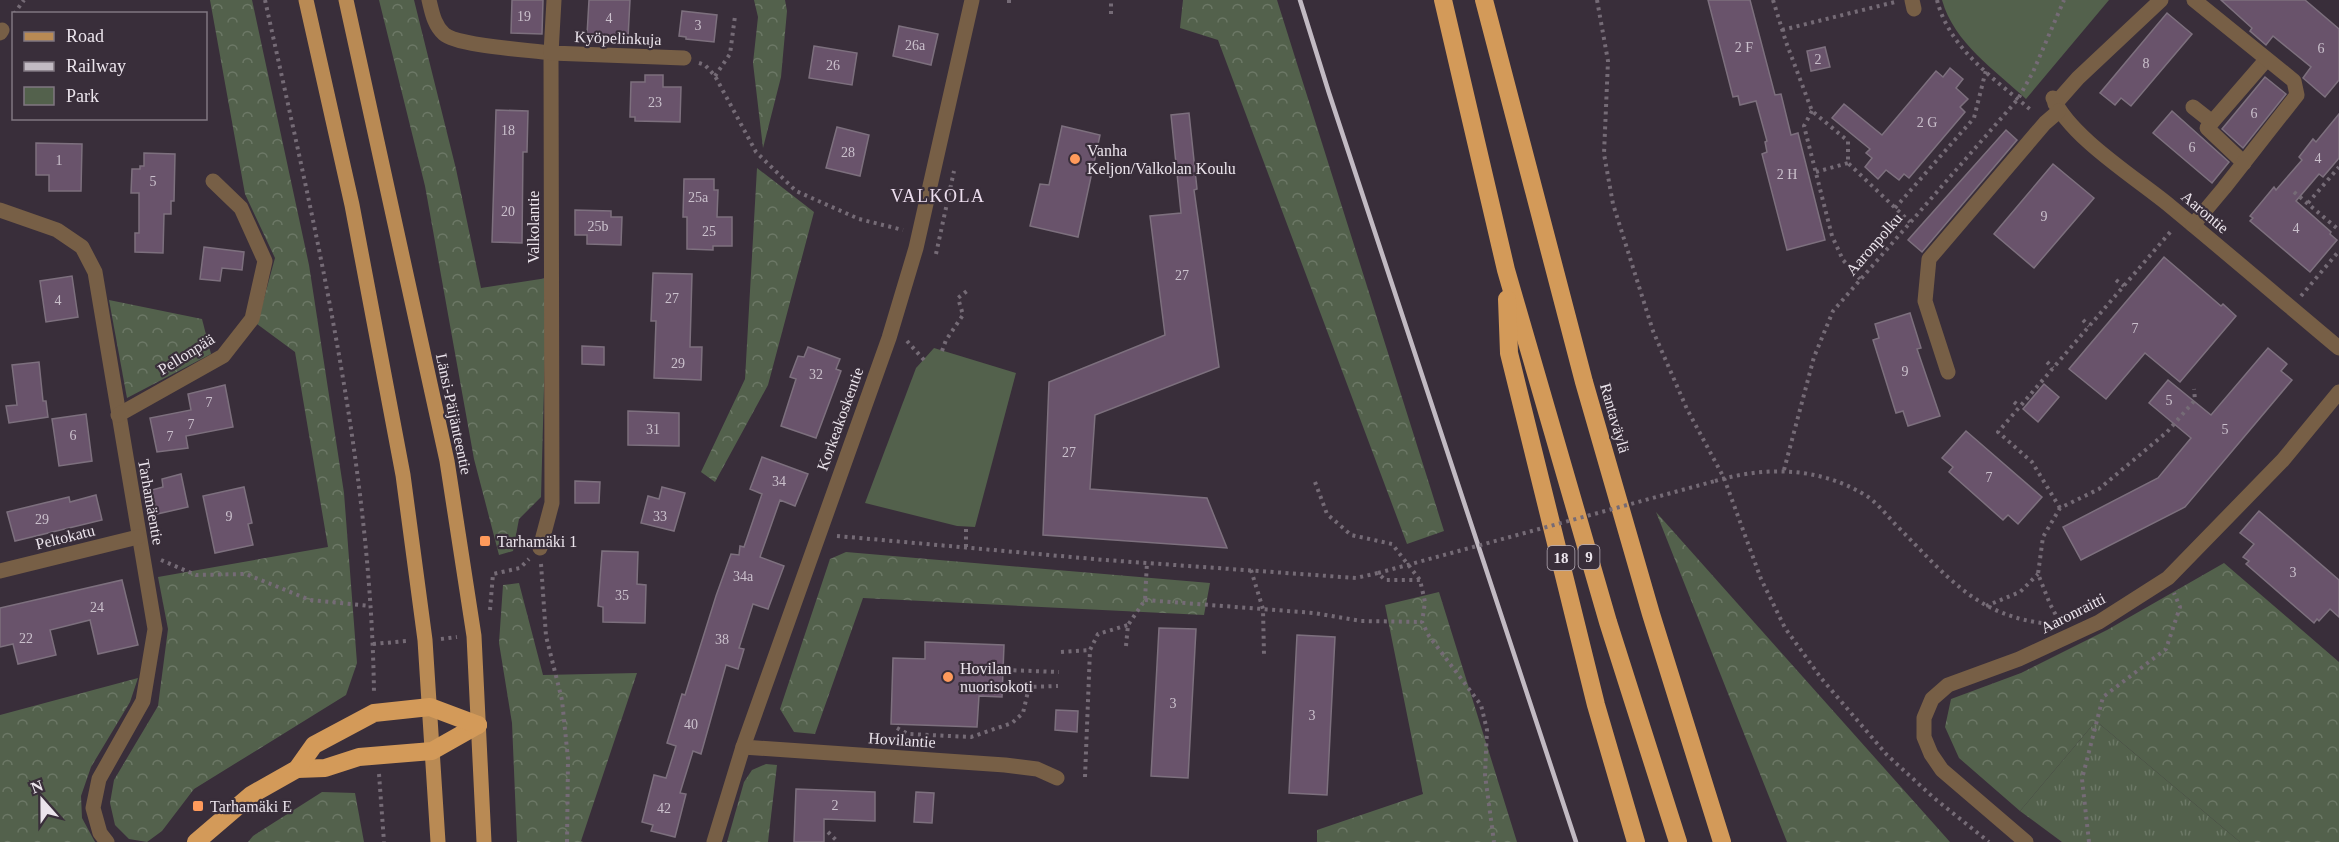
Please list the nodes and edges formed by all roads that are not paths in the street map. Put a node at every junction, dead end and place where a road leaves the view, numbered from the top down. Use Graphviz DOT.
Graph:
graph roads {
  1 [pos="306,0"];
  2 [pos="346,0"];
  3 [pos="429,0"];
  4 [pos="555,0"];
  5 [pos="972,0"];
  6 [pos="1443,0"];
  7 [pos="1484,0"];
  8 [pos="2161,0"];
  9 [pos="2194,0"];
  10 [pos="551,53"];
  11 [pos="684,58"];
  12 [pos="2266,60"];
  13 [pos="2056,105"];
  14 [pos="2193,107"];
  15 [pos="2211,122"];
  16 [pos="2244,163"];
  17 [pos="213,181"];
  18 [pos="0,210"];
  19 [pos="2193,225"];
  20 [pos="1506,270"];
  21 [pos="2339,348"];
  22 [pos="1948,372"];
  23 [pos="2339,392"];
  24 [pos="118,415"];
  25 [pos="140,544"];
  26 [pos="540,548"];
  27 [pos="0,571"];
  28 [pos="430,707"];
  29 [pos="478,725"];
  30 [pos="743,747"];
  31 [pos="432,751"];
  32 [pos="297,769"];
  33 [pos="1057,777"];
  34 [pos="1713,817"];
  35 [pos="107,842"];
  36 [pos="196,842"];
  37 [pos="438,842"];
  38 [pos="484,842"];
  39 [pos="714,842"];
  40 [pos="1636,842"];
  41 [pos="1678,842"];
  42 [pos="1722,842"];
  43 [pos="1727,842"];
  44 [pos="2026,842"];
  1 -- 28 [label="main road"];
  2 -- 29 [label="main road, Länsi-Päijänteentie"];
  3 -- 10 [label="street"];
  4 -- 10 [label="street, Valkolantie"];
  5 -- 30 [label="street, Korkeakoskentie"];
  6 -- 20 [label="highway, 9"];
  7 -- 34 [label="highway, Rantaväylä"];
  8 -- 13 [label="street"];
  9 -- 12 [label="street"];
  10 -- 11 [label="street, Kyöpelinkuja"];
  10 -- 26 [label="street, Valkolantie"];
  12 -- 15 [label="street"];
  12 -- 16 [label="street"];
  13 -- 19 [label="street, Aarontie"];
  13 -- 22 [label="street"];
  14 -- 15 [label="street"];
  15 -- 16 [label="street"];
  16 -- 19 [label="street"];
  17 -- 24 [label="street, Pellonpää"];
  18 -- 24 [label="street, Tarhamäentie"];
  19 -- 21 [label="street, Aarontie"];
  20 -- 40 [label="highway, 18"];
  20 -- 41 [label="highway, 9"];
  23 -- 44 [label="street, Aaronraitti"];
  24 -- 25 [label="street, Tarhamäentie"];
  25 -- 27 [label="street, Peltokatu"];
  25 -- 35 [label="street, Tarhamäentie"];
  28 -- 29 [label="highway"];
  28 -- 31 [label="main road"];
  28 -- 32 [label="highway"];
  29 -- 31 [label="highway"];
  29 -- 38 [label="main road, Länsi-Päijänteentie"];
  30 -- 33 [label="street, Hovilantie"];
  30 -- 39 [label="street, Korkeakoskentie"];
  31 -- 32 [label="highway"];
  31 -- 37 [label="main road"];
  32 -- 36 [label="highway"];
  34 -- 42 [label="highway, Rantaväylä"];
  34 -- 43 [label="highway"];
}
